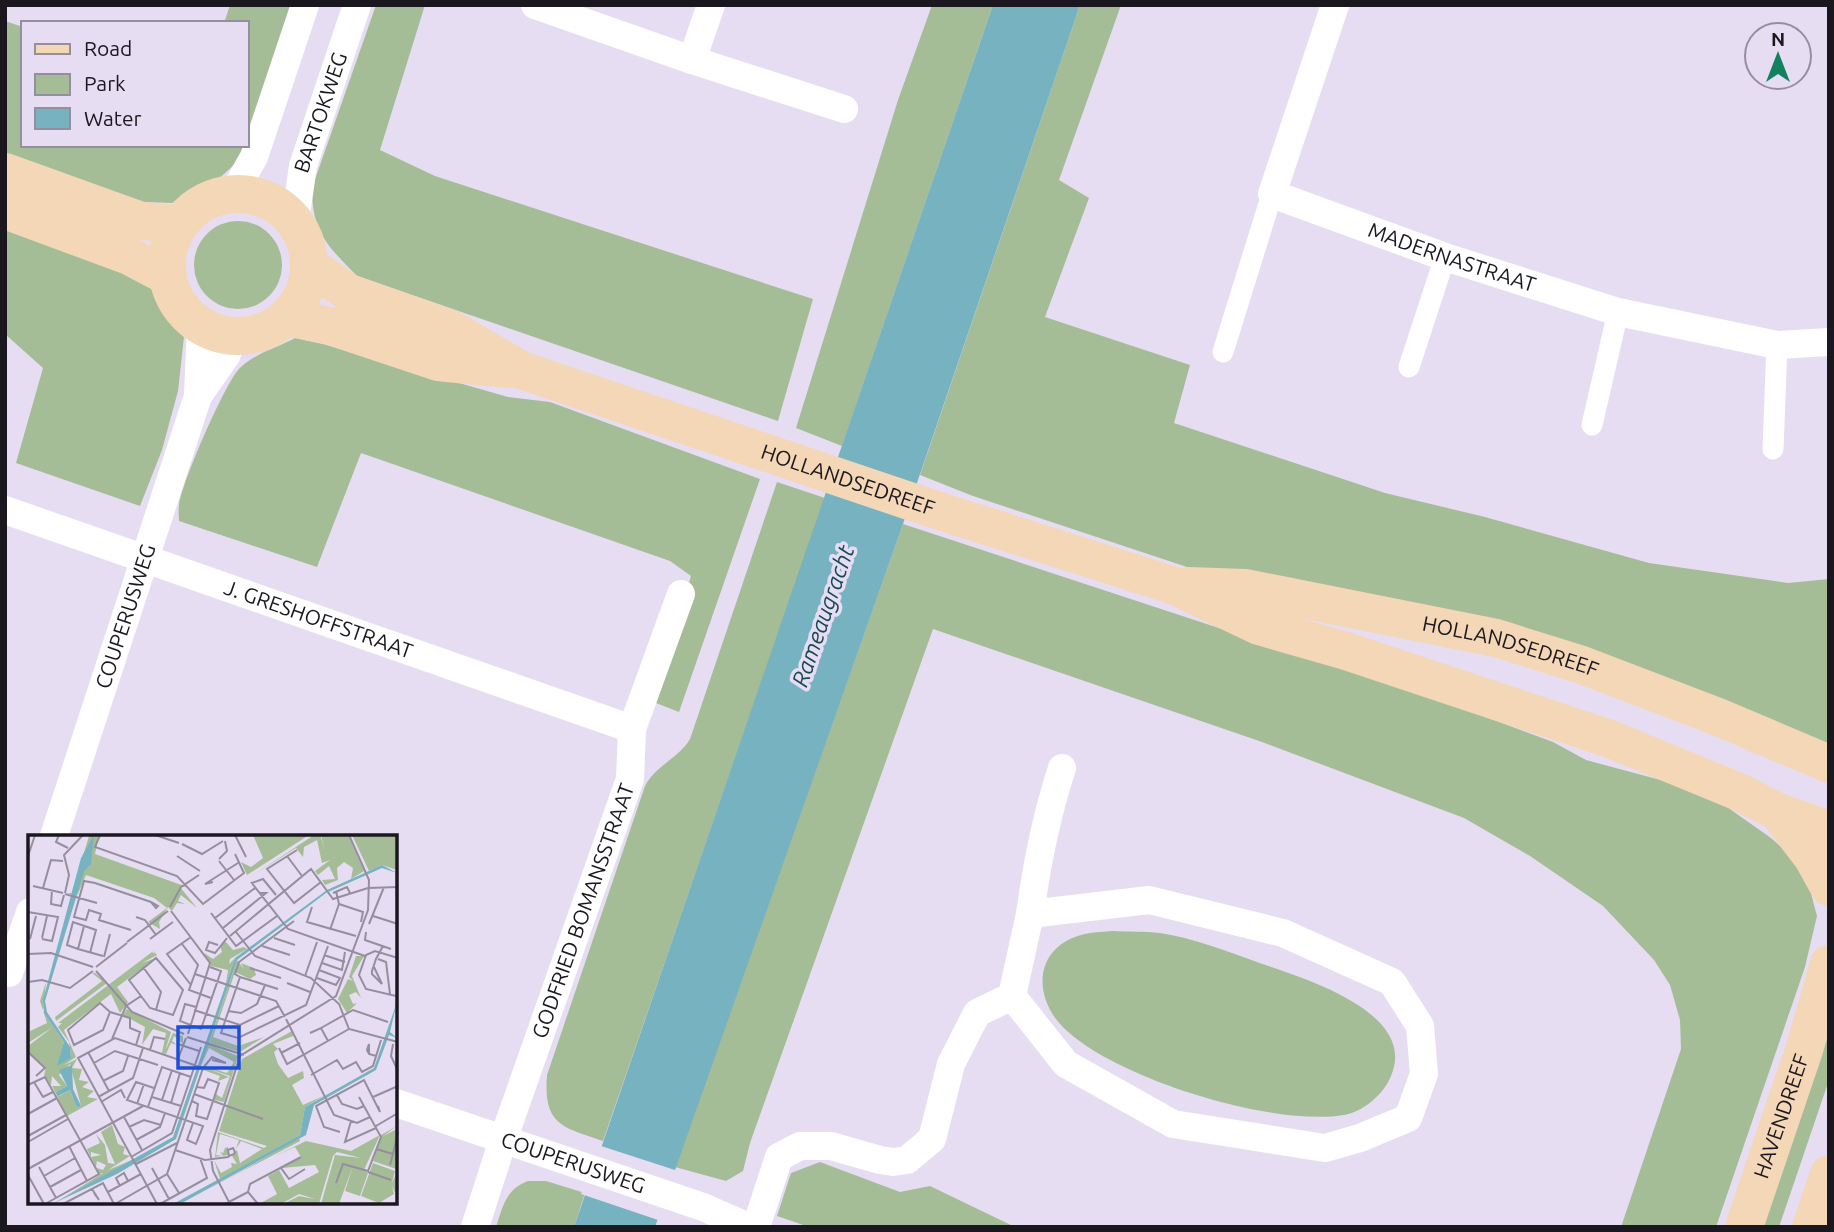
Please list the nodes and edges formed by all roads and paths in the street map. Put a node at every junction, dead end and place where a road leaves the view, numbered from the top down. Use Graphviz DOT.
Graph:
graph roads {
  1 [pos="305,5"];
  2 [pos="357,5"];
  3 [pos="535,5"];
  4 [pos="711,5"];
  5 [pos="1335,5"];
  6 [pos="692,60"];
  7 [pos="844,109"];
  8 [pos="5,172"];
  9 [pos="233,194"];
  10 [pos="1272,194"];
  11 [pos="5,210"];
  12 [pos="295,221"];
  13 [pos="179,224"];
  14 [pos="1446,257"];
  15 [pos="309,265"];
  16 [pos="167,276"];
  17 [pos="1618,312"];
  18 [pos="286,317"];
  19 [pos="217,330"];
  20 [pos="1829,342"];
  21 [pos="1777,345"];
  22 [pos="1223,352"];
  23 [pos="1409,368"];
  24 [pos="521,370"];
  25 [pos="1592,425"];
  26 [pos="1773,449"];
  27 [pos="5,510"];
  28 [pos="145,559"];
  29 [pos="1175,586"];
  30 [pos="681,594"];
  31 [pos="632,729"];
  32 [pos="1829,764"];
  33 [pos="1062,768"];
  34 [pos="1778,812"];
  35 [pos="1829,830"];
  36 [pos="54,835"];
  37 [pos="1829,887"];
  38 [pos="1030,914"];
  39 [pos="28,920"];
  40 [pos="1829,964"];
  41 [pos="15,974"];
  42 [pos="1012,996"];
  43 [pos="397,1103"];
  44 [pos="503,1140"];
  45 [pos="1829,1174"];
  46 [pos="475,1227"];
  47 [pos="748,1227"];
  48 [pos="756,1227"];
  49 [pos="1744,1227"];
  50 [pos="1811,1227"];
  1 -- 9 [label="street"];
  2 -- 12 [label="street, BARTOKWEG"];
  3 -- 6 [label="street"];
  4 -- 6 [label="street"];
  5 -- 10 [label="street"];
  6 -- 7 [label="street"];
  8 -- 13 [label="main road"];
  9 -- 12 [label="main road"];
  9 -- 13 [label="main road"];
  10 -- 14 [label="street, MADERNASTRAAT"];
  10 -- 22 [label="street"];
  11 -- 16 [label="main road"];
  12 -- 15 [label="main road"];
  13 -- 16 [label="main road"];
  14 -- 17 [label="street, MADERNASTRAAT"];
  14 -- 23 [label="street"];
  15 -- 18 [label="main road"];
  15 -- 24 [label="main road, HOLLANDSEDREEF"];
  16 -- 19 [label="main road"];
  17 -- 21 [label="street, MADERNASTRAAT"];
  17 -- 25 [label="street"];
  18 -- 19 [label="main road"];
  18 -- 24 [label="main road, HOLLANDSEDREEF"];
  19 -- 28 [label="street, COUPERUSWEG"];
  20 -- 21 [label="street, MADERNASTRAAT"];
  21 -- 26 [label="street"];
  24 -- 29 [label="main road, HOLLANDSEDREEF"];
  27 -- 28 [label="street, J. GRESHOFFSTRAAT"];
  28 -- 31 [label="street, J. GRESHOFFSTRAAT"];
  28 -- 36 [label="street, COUPERUSWEG"];
  29 -- 32 [label="main road, HOLLANDSEDREEF"];
  29 -- 34 [label="main road, HOLLANDSEDREEF"];
  30 -- 31 [label="street, GODFRIED BOMANSSTRAAT"];
  31 -- 44 [label="street, GODFRIED BOMANSSTRAAT"];
  33 -- 38 [label="street"];
  34 -- 35 [label="main road, HOLLANDSEDREEF"];
  34 -- 37 [label="main road"];
  38 -- 42 [label="street"];
  38 -- 42 [label="street"];
  39 -- 41 [label="street"];
  40 -- 49 [label="main road, HAVENDREEF"];
  42 -- 48 [label="street"];
  43 -- 44 [label="street, COUPERUSWEG"];
  44 -- 46 [label="street, GODFRIED BOMANSSTRAAT"];
  44 -- 47 [label="street, COUPERUSWEG"];
  45 -- 50 [label="main road"];
}
